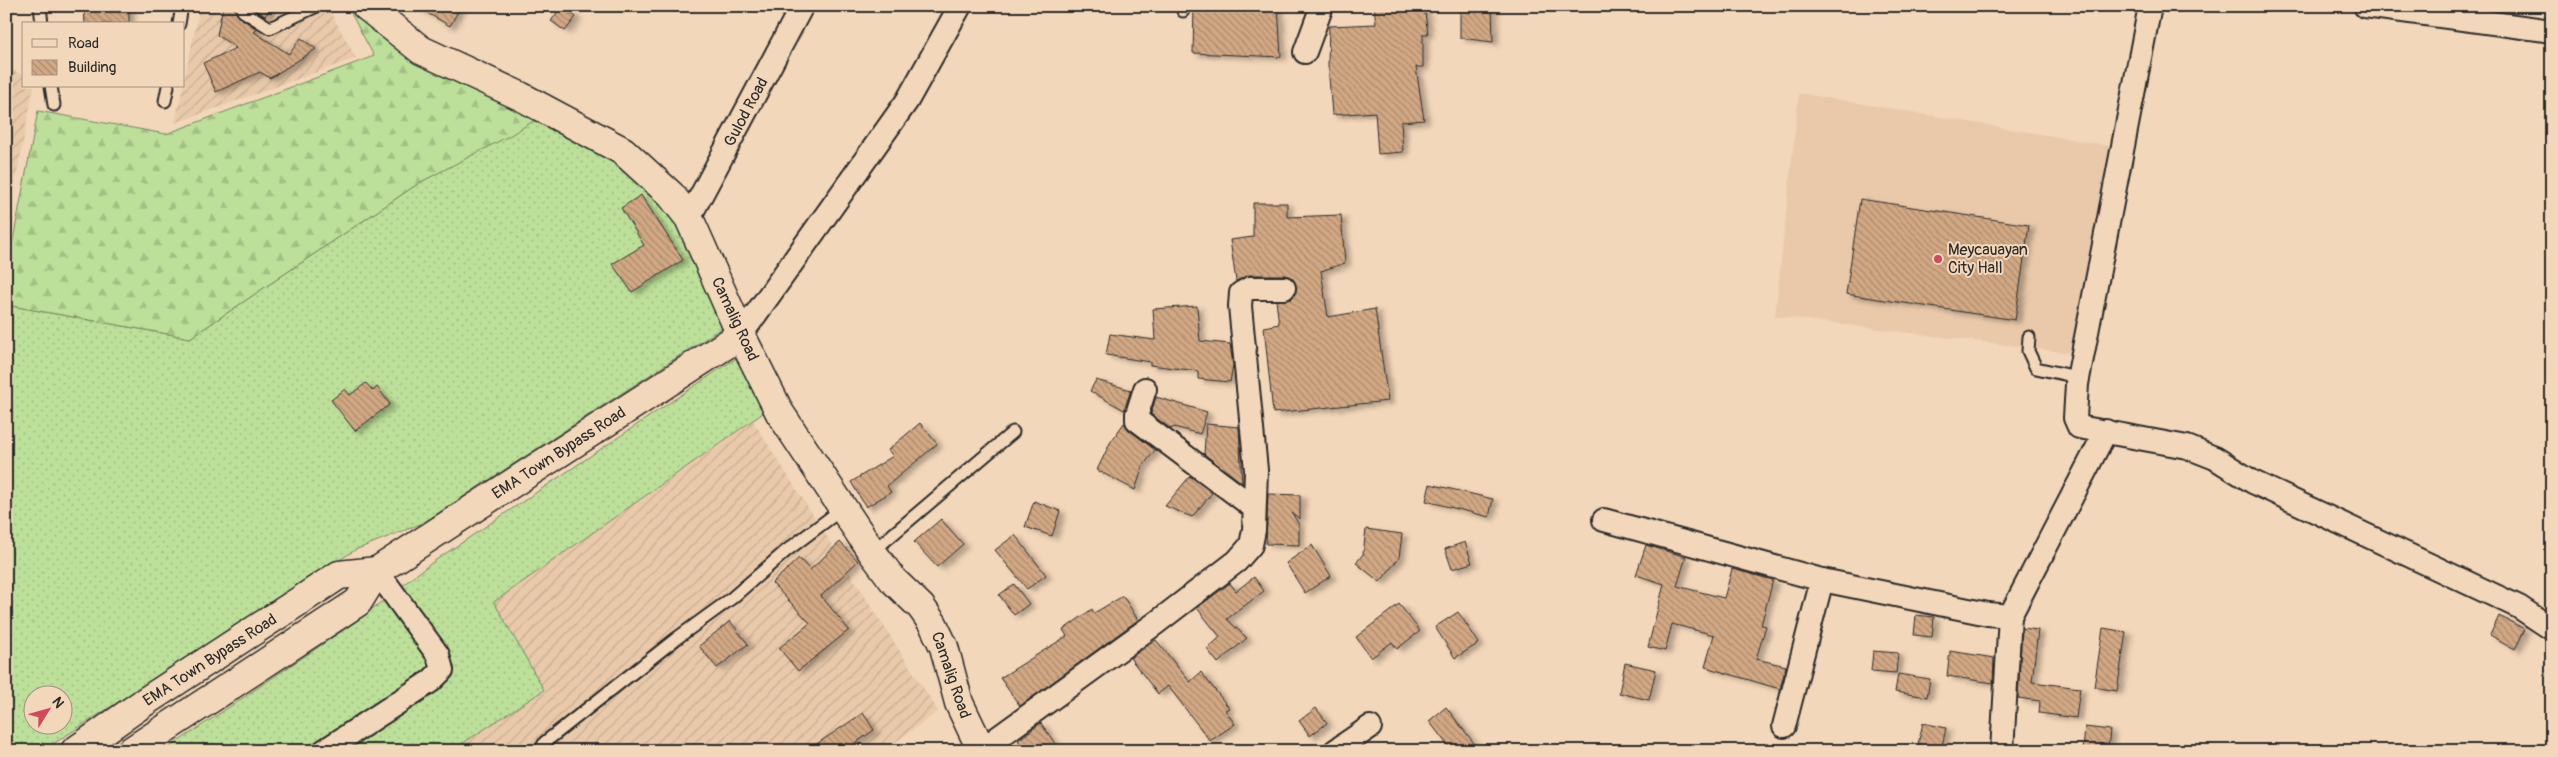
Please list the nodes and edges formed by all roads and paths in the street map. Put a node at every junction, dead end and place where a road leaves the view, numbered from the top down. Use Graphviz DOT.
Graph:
graph roads {
  1 [pos="40,6"];
  2 [pos="182,6"];
  3 [pos="241,6"];
  4 [pos="317,6"];
  5 [pos="366,6"];
  6 [pos="802,6"];
  7 [pos="960,6"];
  8 [pos="1322,6"];
  9 [pos="2150,6"];
  10 [pos="2365,6"];
  11 [pos="42,22"];
  12 [pos="179,22"];
  13 [pos="2552,31"];
  14 [pos="1305,52"];
  15 [pos="51,88"];
  16 [pos="168,88"];
  17 [pos="165,101"];
  18 [pos="54,106"];
  19 [pos="689,218"];
  20 [pos="1284,288"];
  21 [pos="741,335"];
  22 [pos="2029,337"];
  23 [pos="2077,384"];
  24 [pos="1145,388"];
  25 [pos="2106,431"];
  26 [pos="1014,432"];
  27 [pos="1253,507"];
  28 [pos="842,509"];
  29 [pos="1604,520"];
  30 [pos="872,552"];
  31 [pos="377,571"];
  32 [pos="1822,580"];
  33 [pos="2010,616"];
  34 [pos="2552,629"];
  35 [pos="1784,726"];
  36 [pos="1370,727"];
  37 [pos="981,750"];
  38 [pos="75,751"];
  39 [pos="132,751"];
  40 [pos="324,751"];
  41 [pos="540,751"];
  42 [pos="1335,751"];
  43 [pos="2002,751"];
  1 -- 11 [label="lane"];
  2 -- 12 [label="lane"];
  3 -- 4 [label="lane"];
  5 -- 19 [label="street, Camalig Road"];
  6 -- 19 [label="street, Gulod Road"];
  7 -- 21 [label="street"];
  8 -- 14 [label="street"];
  9 -- 23 [label="street"];
  10 -- 13 [label="street"];
  15 -- 18 [label="lane"];
  16 -- 17 [label="lane"];
  19 -- 21 [label="street, Camalig Road"];
  20 -- 27 [label="street"];
  21 -- 28 [label="street, Camalig Road"];
  21 -- 31 [label="street, EMA Town Bypass Road"];
  22 -- 23 [label="lane"];
  23 -- 25 [label="street"];
  24 -- 27 [label="street"];
  25 -- 33 [label="street"];
  25 -- 34 [label="street"];
  26 -- 30 [label="lane"];
  27 -- 37 [label="street"];
  28 -- 30 [label="street, Camalig Road"];
  28 -- 41 [label="lane"];
  29 -- 32 [label="street"];
  30 -- 37 [label="street, Camalig Road"];
  31 -- 38 [label="street, EMA Town Bypass Road"];
  31 -- 39 [label="street, EMA Town Bypass Road"];
  31 -- 40 [label="street"];
  32 -- 33 [label="street"];
  32 -- 35 [label="street"];
  33 -- 43 [label="street"];
  36 -- 42 [label="street"];
}
